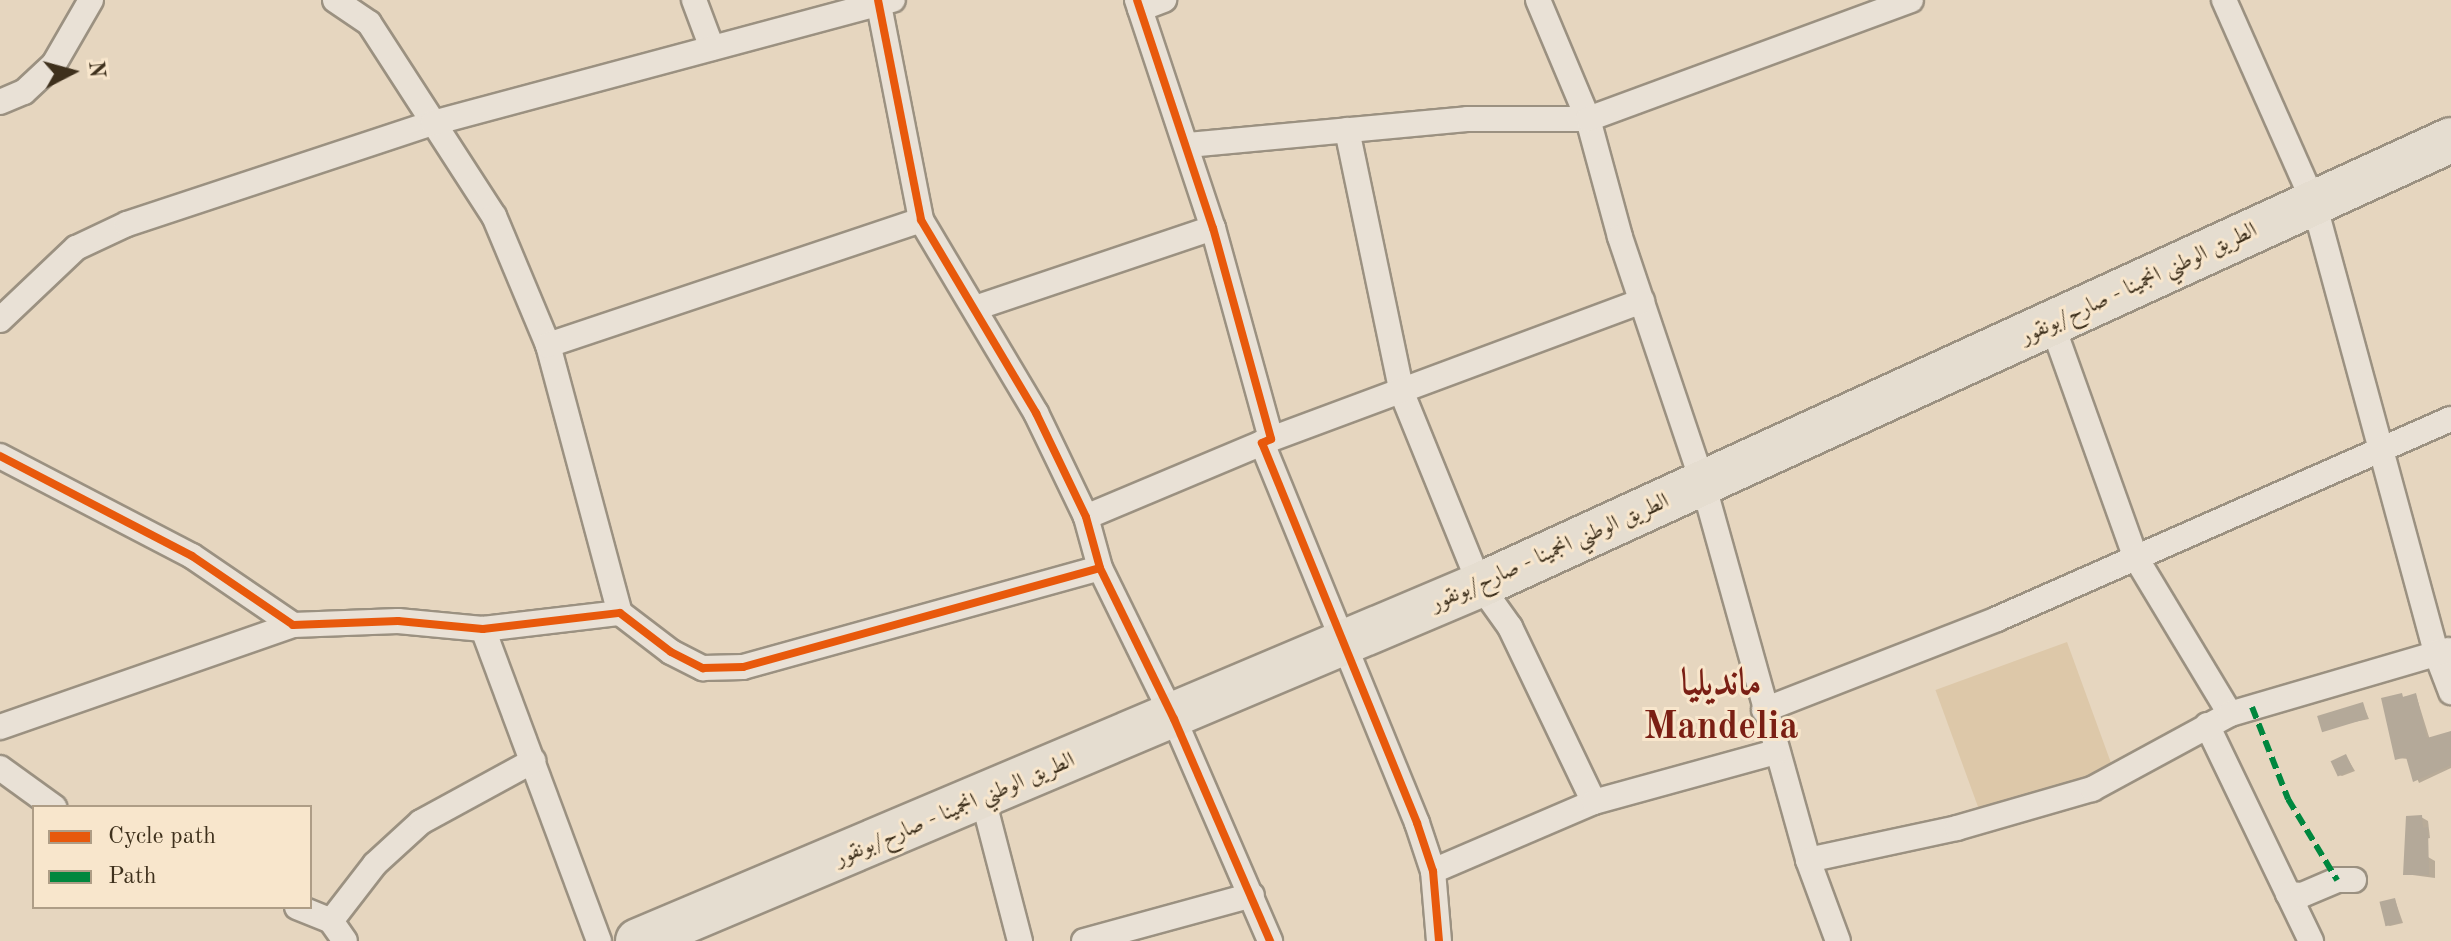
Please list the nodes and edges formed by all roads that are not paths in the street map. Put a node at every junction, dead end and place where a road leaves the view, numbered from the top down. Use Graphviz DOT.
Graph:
graph roads {
  1 [pos="91,0"];
  2 [pos="335,0"];
  3 [pos="694,0"];
  4 [pos="1164,0"];
  5 [pos="1538,0"];
  6 [pos="1911,0"];
  7 [pos="2224,0"];
  8 [pos="883,1"];
  9 [pos="1139,4"];
  10 [pos="712,48"];
  11 [pos="0,102"];
  12 [pos="1588,119"];
  13 [pos="433,123"];
  14 [pos="1347,130"];
  15 [pos="2451,140"];
  16 [pos="1188,145"];
  17 [pos="2314,203"];
  18 [pos="921,220"];
  19 [pos="1213,228"];
  20 [pos="1642,301"];
  21 [pos="975,308"];
  22 [pos="0,320"];
  23 [pos="2052,324"];
  24 [pos="548,345"];
  25 [pos="1402,393"];
  26 [pos="2451,419"];
  27 [pos="1267,441"];
  28 [pos="2381,453"];
  29 [pos="0,456"];
  30 [pos="1703,483"];
  31 [pos="1086,517"];
  32 [pos="2136,558"];
  33 [pos="1100,568"];
  34 [pos="1480,585"];
  35 [pos="620,613"];
  36 [pos="293,625"];
  37 [pos="483,629"];
  38 [pos="1346,644"];
  39 [pos="2443,651"];
  40 [pos="2451,692"];
  41 [pos="1764,710"];
  42 [pos="2230,714"];
  43 [pos="1174,719"];
  44 [pos="2207,725"];
  45 [pos="0,727"];
  46 [pos="1776,752"];
  47 [pos="533,761"];
  48 [pos="0,768"];
  49 [pos="983,799"];
  50 [pos="1594,802"];
  51 [pos="51,805"];
  52 [pos="1808,860"];
  53 [pos="1433,871"];
  54 [pos="2354,880"];
  55 [pos="2288,894"];
  56 [pos="1252,895"];
  57 [pos="302,909"];
  58 [pos="331,921"];
  59 [pos="345,941"];
  60 [pos="599,941"];
  61 [pos="638,941"];
  62 [pos="1020,941"];
  63 [pos="1084,941"];
  64 [pos="1270,941"];
  65 [pos="1439,941"];
  66 [pos="1838,941"];
  67 [pos="2311,941"];
  1 -- 11 [label="street"];
  2 -- 13 [label="street"];
  3 -- 10 [label="street"];
  4 -- 9 [label="street"];
  5 -- 12 [label="street"];
  6 -- 12 [label="street"];
  7 -- 17 [label="street"];
  8 -- 10 [label="street"];
  8 -- 18 [label="street"];
  9 -- 16 [label="street"];
  10 -- 13 [label="street"];
  12 -- 14 [label="street"];
  12 -- 20 [label="street"];
  13 -- 22 [label="street"];
  13 -- 24 [label="street"];
  14 -- 16 [label="street"];
  14 -- 25 [label="street"];
  15 -- 17 [label="highway, الطريق الوطني انجمينا - صارح/بونقور"];
  16 -- 19 [label="street"];
  17 -- 23 [label="highway, الطريق الوطني انجمينا - صارح/بونقور"];
  17 -- 28 [label="street"];
  18 -- 21 [label="street"];
  18 -- 24 [label="street"];
  19 -- 21 [label="street"];
  19 -- 27 [label="street"];
  20 -- 25 [label="street"];
  20 -- 30 [label="street"];
  21 -- 31 [label="street"];
  23 -- 30 [label="highway, الطريق الوطني انجمينا - صارح/بونقور"];
  23 -- 32 [label="street"];
  24 -- 35 [label="street"];
  25 -- 27 [label="street"];
  25 -- 34 [label="street"];
  26 -- 28 [label="street"];
  27 -- 31 [label="street"];
  27 -- 38 [label="street"];
  28 -- 32 [label="street"];
  28 -- 39 [label="street"];
  29 -- 36 [label="street"];
  30 -- 34 [label="highway, الطريق الوطني انجمينا - صارح/بونقور"];
  30 -- 41 [label="street"];
  31 -- 33 [label="street"];
  32 -- 41 [label="street"];
  32 -- 42 [label="street"];
  33 -- 35 [label="street"];
  33 -- 43 [label="street"];
  34 -- 38 [label="highway, الطريق الوطني انجمينا - صارح/بونقور"];
  34 -- 50 [label="street"];
  35 -- 37 [label="street"];
  36 -- 37 [label="street"];
  36 -- 45 [label="street"];
  37 -- 47 [label="street"];
  38 -- 43 [label="highway, الطريق الوطني انجمينا - صارح/بونقور"];
  38 -- 53 [label="street"];
  39 -- 40 [label="street"];
  39 -- 42 [label="street"];
  41 -- 46 [label="street"];
  42 -- 44 [label="street"];
  43 -- 49 [label="highway, الطريق الوطني انجمينا - صارح/بونقور"];
  43 -- 56 [label="street"];
  44 -- 52 [label="street"];
  44 -- 55 [label="street"];
  46 -- 50 [label="street"];
  46 -- 52 [label="street"];
  47 -- 58 [label="street"];
  47 -- 60 [label="street"];
  48 -- 51 [label="street"];
  49 -- 61 [label="highway, الطريق الوطني انجمينا - صارح/بونقور"];
  49 -- 62 [label="street"];
  50 -- 53 [label="street"];
  52 -- 66 [label="street"];
  53 -- 65 [label="street"];
  54 -- 55 [label="street"];
  55 -- 67 [label="street"];
  56 -- 63 [label="street"];
  56 -- 64 [label="street"];
  57 -- 58 [label="street"];
  58 -- 59 [label="street"];
}
